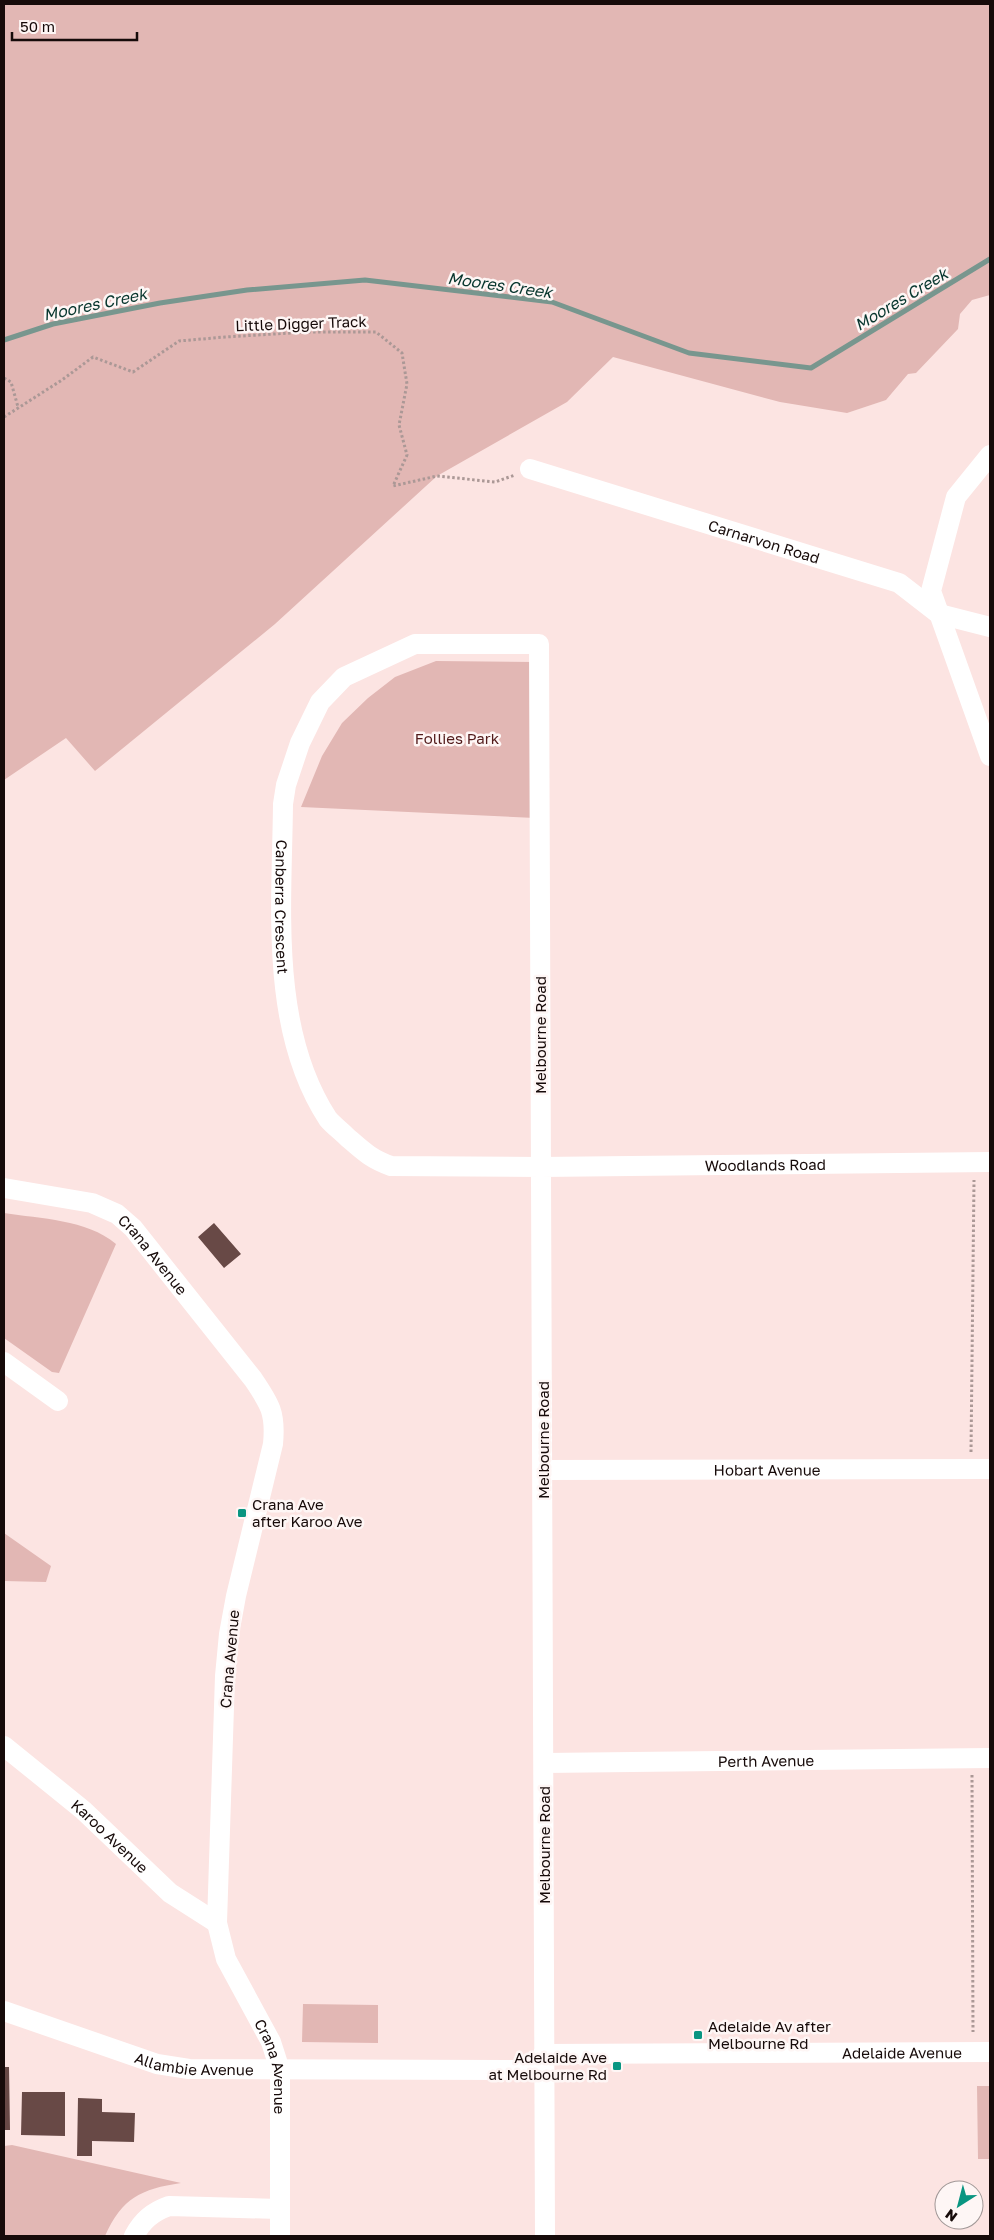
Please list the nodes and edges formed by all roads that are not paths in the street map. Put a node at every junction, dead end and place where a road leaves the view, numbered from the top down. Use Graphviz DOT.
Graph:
graph roads {
  1 [pos="990,455"];
  2 [pos="530,469"];
  3 [pos="939,614"];
  4 [pos="990,627"];
  5 [pos="539,644"];
  6 [pos="990,756"];
  7 [pos="982,1162"];
  8 [pos="541,1167"];
  9 [pos="4,1188"];
  10 [pos="4,1362"];
  11 [pos="58,1401"];
  12 [pos="981,1469"];
  13 [pos="543,1470"];
  14 [pos="4,1746"];
  15 [pos="981,1758"];
  16 [pos="544,1763"];
  17 [pos="217,1923"];
  18 [pos="4,2011"];
  19 [pos="990,2052"];
  20 [pos="543,2062"];
  21 [pos="280,2070"];
  22 [pos="280,2209"];
  23 [pos="134,2236"];
  24 [pos="280,2236"];
  25 [pos="545,2236"];
  1 -- 3 [label="street"];
  2 -- 3 [label="street, Carnarvon Road"];
  3 -- 4 [label="street, Carnarvon Road"];
  3 -- 6 [label="street"];
  5 -- 8 [label="street, Melbourne Road"];
  5 -- 8 [label="street, Canberra Crescent"];
  7 -- 8 [label="street, Woodlands Road"];
  8 -- 13 [label="street, Melbourne Road"];
  9 -- 17 [label="street, Crana Avenue"];
  10 -- 11 [label="street"];
  12 -- 13 [label="street, Hobart Avenue"];
  13 -- 16 [label="street, Melbourne Road"];
  14 -- 17 [label="street, Karoo Avenue"];
  15 -- 16 [label="street, Perth Avenue"];
  16 -- 20 [label="street, Melbourne Road"];
  17 -- 21 [label="street, Crana Avenue"];
  18 -- 21 [label="street, Allambie Avenue"];
  19 -- 20 [label="street, Adelaide Avenue"];
  20 -- 21 [label="street, Allambie Avenue"];
  20 -- 25 [label="street, Melbourne Road"];
  21 -- 22 [label="street, Crana Avenue"];
  22 -- 23 [label="street"];
  22 -- 24 [label="street, Crana Avenue"];
}
